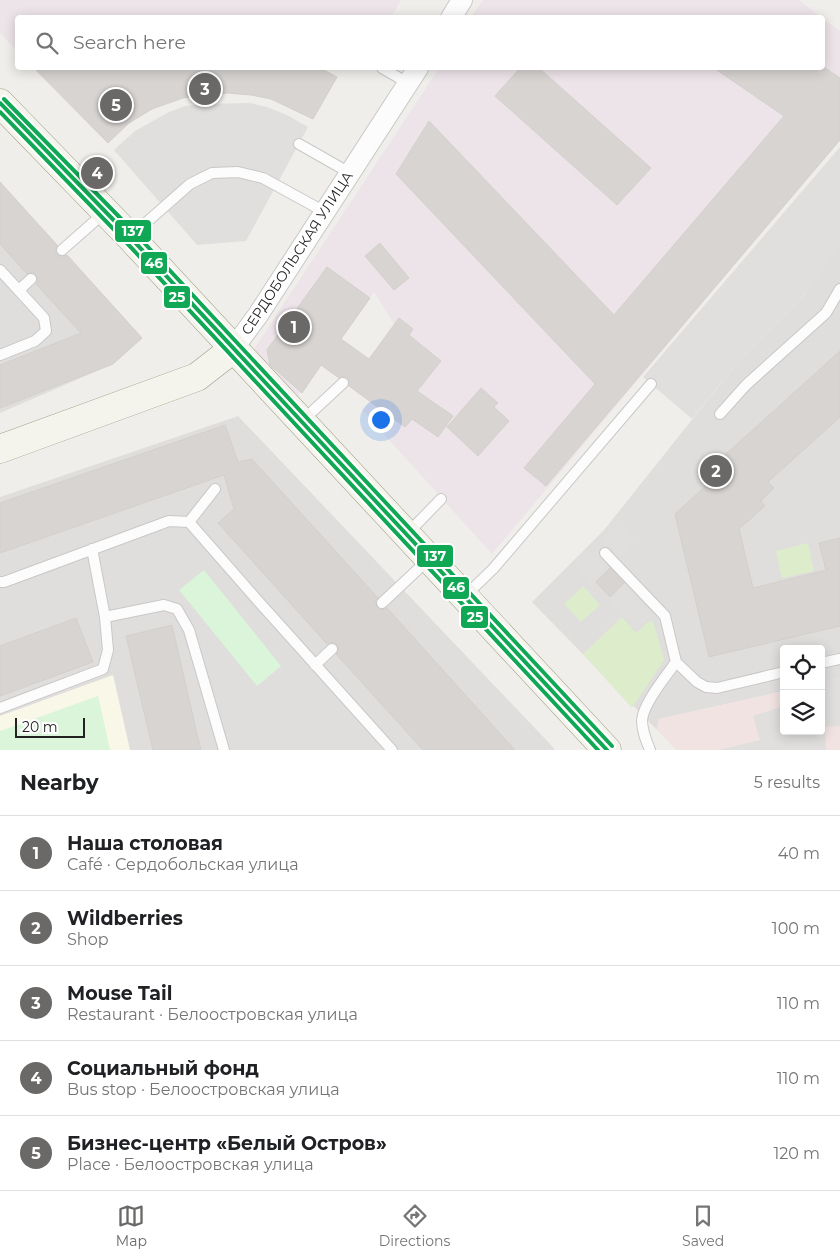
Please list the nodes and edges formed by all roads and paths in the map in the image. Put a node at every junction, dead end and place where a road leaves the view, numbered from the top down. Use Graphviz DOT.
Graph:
graph roads {
  1 [pos="462,0"];
  2 [pos="453,15"];
  3 [pos="391,70"];
  4 [pos="413,75"];
  5 [pos="0,103"];
  6 [pos="299,144"];
  7 [pos="350,173"];
  8 [pos="106,212"];
  9 [pos="325,212"];
  10 [pos="130,237"];
  11 [pos="62,250"];
  12 [pos="0,270"];
  13 [pos="31,279"];
  14 [pos="840,289"];
  15 [pos="19,290"];
  16 [pos="233,349"];
  17 [pos="0,355"];
  18 [pos="342,383"];
  19 [pos="651,384"];
  20 [pos="720,414"];
  21 [pos="301,422"];
  22 [pos="0,449"];
  23 [pos="215,489"];
  24 [pos="441,499"];
  25 [pos="188,522"];
  26 [pos="406,534"];
  27 [pos="92,549"];
  28 [pos="605,553"];
  29 [pos="429,559"];
  30 [pos="0,582"];
  31 [pos="464,597"];
  32 [pos="382,603"];
  33 [pos="105,617"];
  34 [pos="332,649"];
  35 [pos="840,659"];
  36 [pos="676,662"];
  37 [pos="825,662"];
  38 [pos="315,665"];
  39 [pos="780,673"];
  40 [pos="0,708"];
  41 [pos="224,750"];
  42 [pos="392,750"];
  43 [pos="607,750"];
  44 [pos="650,750"];
  1 -- 2 [label="street"];
  3 -- 4 [label="lane"];
  4 -- 7 [label="street, СЕРДОБОЛЬСКАЯ УЛИЦА"];
  5 -- 8 [label="main road"];
  6 -- 7 [label="lane"];
  7 -- 9 [label="street, СЕРДОБОЛЬСКАЯ УЛИЦА"];
  8 -- 10 [label="main road"];
  8 -- 11 [label="lane"];
  9 -- 10 [label="lane"];
  9 -- 16 [label="street, СЕРДОБОЛЬСКАЯ УЛИЦА"];
  10 -- 16 [label="main road"];
  12 -- 15 [label="lane"];
  13 -- 15 [label="lane"];
  14 -- 20 [label="lane"];
  15 -- 17 [label="lane"];
  16 -- 21 [label="main road"];
  16 -- 22 [label="main road, СЕРДОБОЛЬСКАЯ УЛИЦА"];
  18 -- 21 [label="lane"];
  19 -- 31 [label="lane"];
  21 -- 26 [label="main road"];
  23 -- 25 [label="lane"];
  24 -- 26 [label="lane"];
  25 -- 27 [label="lane"];
  25 -- 38 [label="lane"];
  26 -- 29 [label="main road"];
  27 -- 30 [label="lane"];
  27 -- 33 [label="lane"];
  28 -- 36 [label="lane"];
  29 -- 31 [label="main road"];
  29 -- 32 [label="lane"];
  31 -- 43 [label="main road"];
  33 -- 40 [label="lane"];
  33 -- 41 [label="lane"];
  34 -- 38 [label="lane"];
  35 -- 37 [label="lane"];
  36 -- 39 [label="lane"];
  36 -- 44 [label="lane"];
  38 -- 42 [label="lane"];
}
